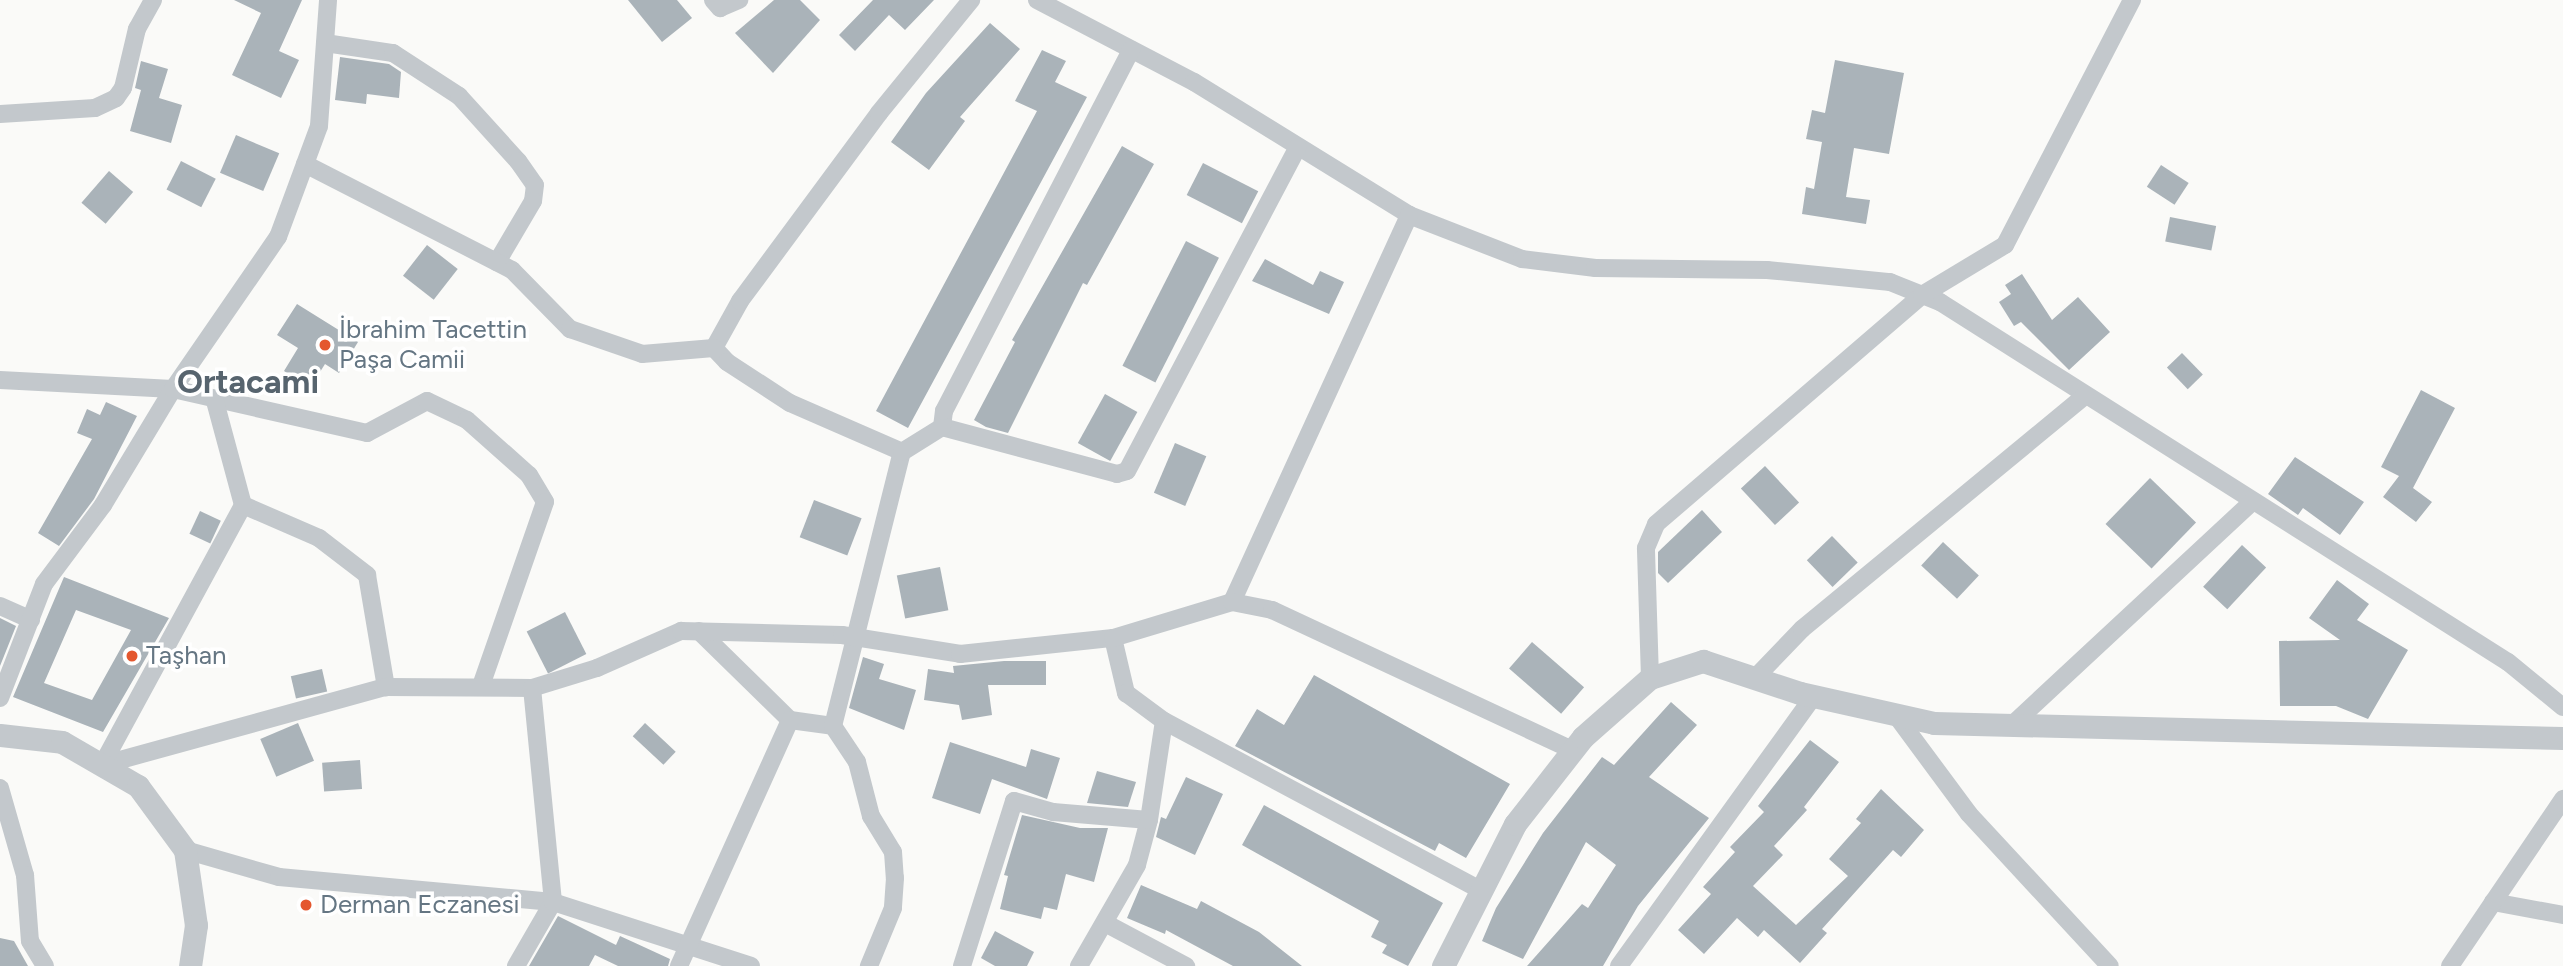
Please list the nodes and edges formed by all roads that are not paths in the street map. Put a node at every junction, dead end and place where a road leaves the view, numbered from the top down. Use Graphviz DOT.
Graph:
graph roads {
  1 [pos="153,0"];
  2 [pos="328,0"];
  3 [pos="713,0"];
  4 [pos="739,0"];
  5 [pos="971,0"];
  6 [pos="1037,0"];
  7 [pos="2132,0"];
  8 [pos="325,43"];
  9 [pos="1131,50"];
  10 [pos="0,114"];
  11 [pos="1298,147"];
  12 [pos="305,164"];
  13 [pos="1409,215"];
  14 [pos="497,262"];
  15 [pos="1922,295"];
  16 [pos="714,348"];
  17 [pos="0,380"];
  18 [pos="173,389"];
  19 [pos="2085,396"];
  20 [pos="215,401"];
  21 [pos="942,427"];
  22 [pos="902,452"];
  23 [pos="2252,502"];
  24 [pos="243,505"];
  25 [pos="1232,602"];
  26 [pos="0,606"];
  27 [pos="31,620"];
  28 [pos="699,631"];
  29 [pos="857,637"];
  30 [pos="1113,638"];
  31 [pos="1650,678"];
  32 [pos="1755,678"];
  33 [pos="481,686"];
  34 [pos="386,687"];
  35 [pos="532,688"];
  36 [pos="1814,696"];
  37 [pos="0,698"];
  38 [pos="2563,707"];
  39 [pos="1895,714"];
  40 [pos="790,720"];
  41 [pos="1164,721"];
  42 [pos="2013,724"];
  43 [pos="833,726"];
  44 [pos="0,735"];
  45 [pos="2563,738"];
  46 [pos="1572,750"];
  47 [pos="102,765"];
  48 [pos="0,792"];
  49 [pos="2563,799"];
  50 [pos="1149,820"];
  51 [pos="185,850"];
  52 [pos="1480,890"];
  53 [pos="553,902"];
  54 [pos="2493,902"];
  55 [pos="2563,915"];
  56 [pos="1105,923"];
  57 [pos="687,948"];
  58 [pos="45,966"];
  59 [pos="190,966"];
  60 [pos="516,966"];
  61 [pos="679,966"];
  62 [pos="751,966"];
  63 [pos="869,966"];
  64 [pos="962,966"];
  65 [pos="1079,966"];
  66 [pos="1186,966"];
  67 [pos="1443,966"];
  68 [pos="1619,966"];
  69 [pos="2110,966"];
  70 [pos="2450,966"];
  1 -- 10 [label="street"];
  2 -- 8 [label="street"];
  3 -- 4 [label="street"];
  5 -- 16 [label="street"];
  6 -- 9 [label="street"];
  7 -- 15 [label="street"];
  8 -- 12 [label="street"];
  8 -- 14 [label="street"];
  9 -- 11 [label="street"];
  9 -- 21 [label="street"];
  11 -- 13 [label="street"];
  11 -- 21 [label="street"];
  12 -- 14 [label="street"];
  12 -- 18 [label="street"];
  13 -- 15 [label="street"];
  13 -- 25 [label="street"];
  14 -- 16 [label="street"];
  15 -- 19 [label="street"];
  15 -- 31 [label="street"];
  16 -- 22 [label="street"];
  17 -- 18 [label="street"];
  18 -- 20 [label="street"];
  18 -- 27 [label="street"];
  19 -- 23 [label="street"];
  19 -- 32 [label="street"];
  20 -- 24 [label="street"];
  20 -- 33 [label="street"];
  21 -- 22 [label="street"];
  22 -- 29 [label="street"];
  23 -- 38 [label="street"];
  23 -- 42 [label="street"];
  24 -- 34 [label="street"];
  24 -- 47 [label="street"];
  25 -- 30 [label="street"];
  25 -- 46 [label="street"];
  26 -- 27 [label="street"];
  27 -- 37 [label="street"];
  28 -- 29 [label="street"];
  28 -- 35 [label="street"];
  28 -- 40 [label="street"];
  29 -- 30 [label="street"];
  29 -- 43 [label="street"];
  30 -- 41 [label="street"];
  31 -- 32 [label="street"];
  31 -- 46 [label="street"];
  32 -- 36 [label="street"];
  33 -- 34 [label="street"];
  33 -- 35 [label="street"];
  34 -- 47 [label="street"];
  35 -- 53 [label="street"];
  36 -- 39 [label="street"];
  36 -- 68 [label="street"];
  39 -- 42 [label="street"];
  39 -- 69 [label="street"];
  40 -- 43 [label="street"];
  40 -- 57 [label="street"];
  41 -- 50 [label="street"];
  41 -- 52 [label="street"];
  42 -- 45 [label="street"];
  43 -- 63 [label="street"];
  44 -- 47 [label="street"];
  46 -- 52 [label="street"];
  47 -- 51 [label="street"];
  48 -- 58 [label="street"];
  49 -- 54 [label="street"];
  50 -- 56 [label="street"];
  50 -- 64 [label="street"];
  51 -- 53 [label="street"];
  51 -- 59 [label="street"];
  52 -- 67 [label="street"];
  53 -- 57 [label="street"];
  53 -- 60 [label="street"];
  54 -- 55 [label="street"];
  54 -- 70 [label="street"];
  56 -- 65 [label="street"];
  56 -- 66 [label="street"];
  57 -- 61 [label="street"];
  57 -- 62 [label="street"];
}
